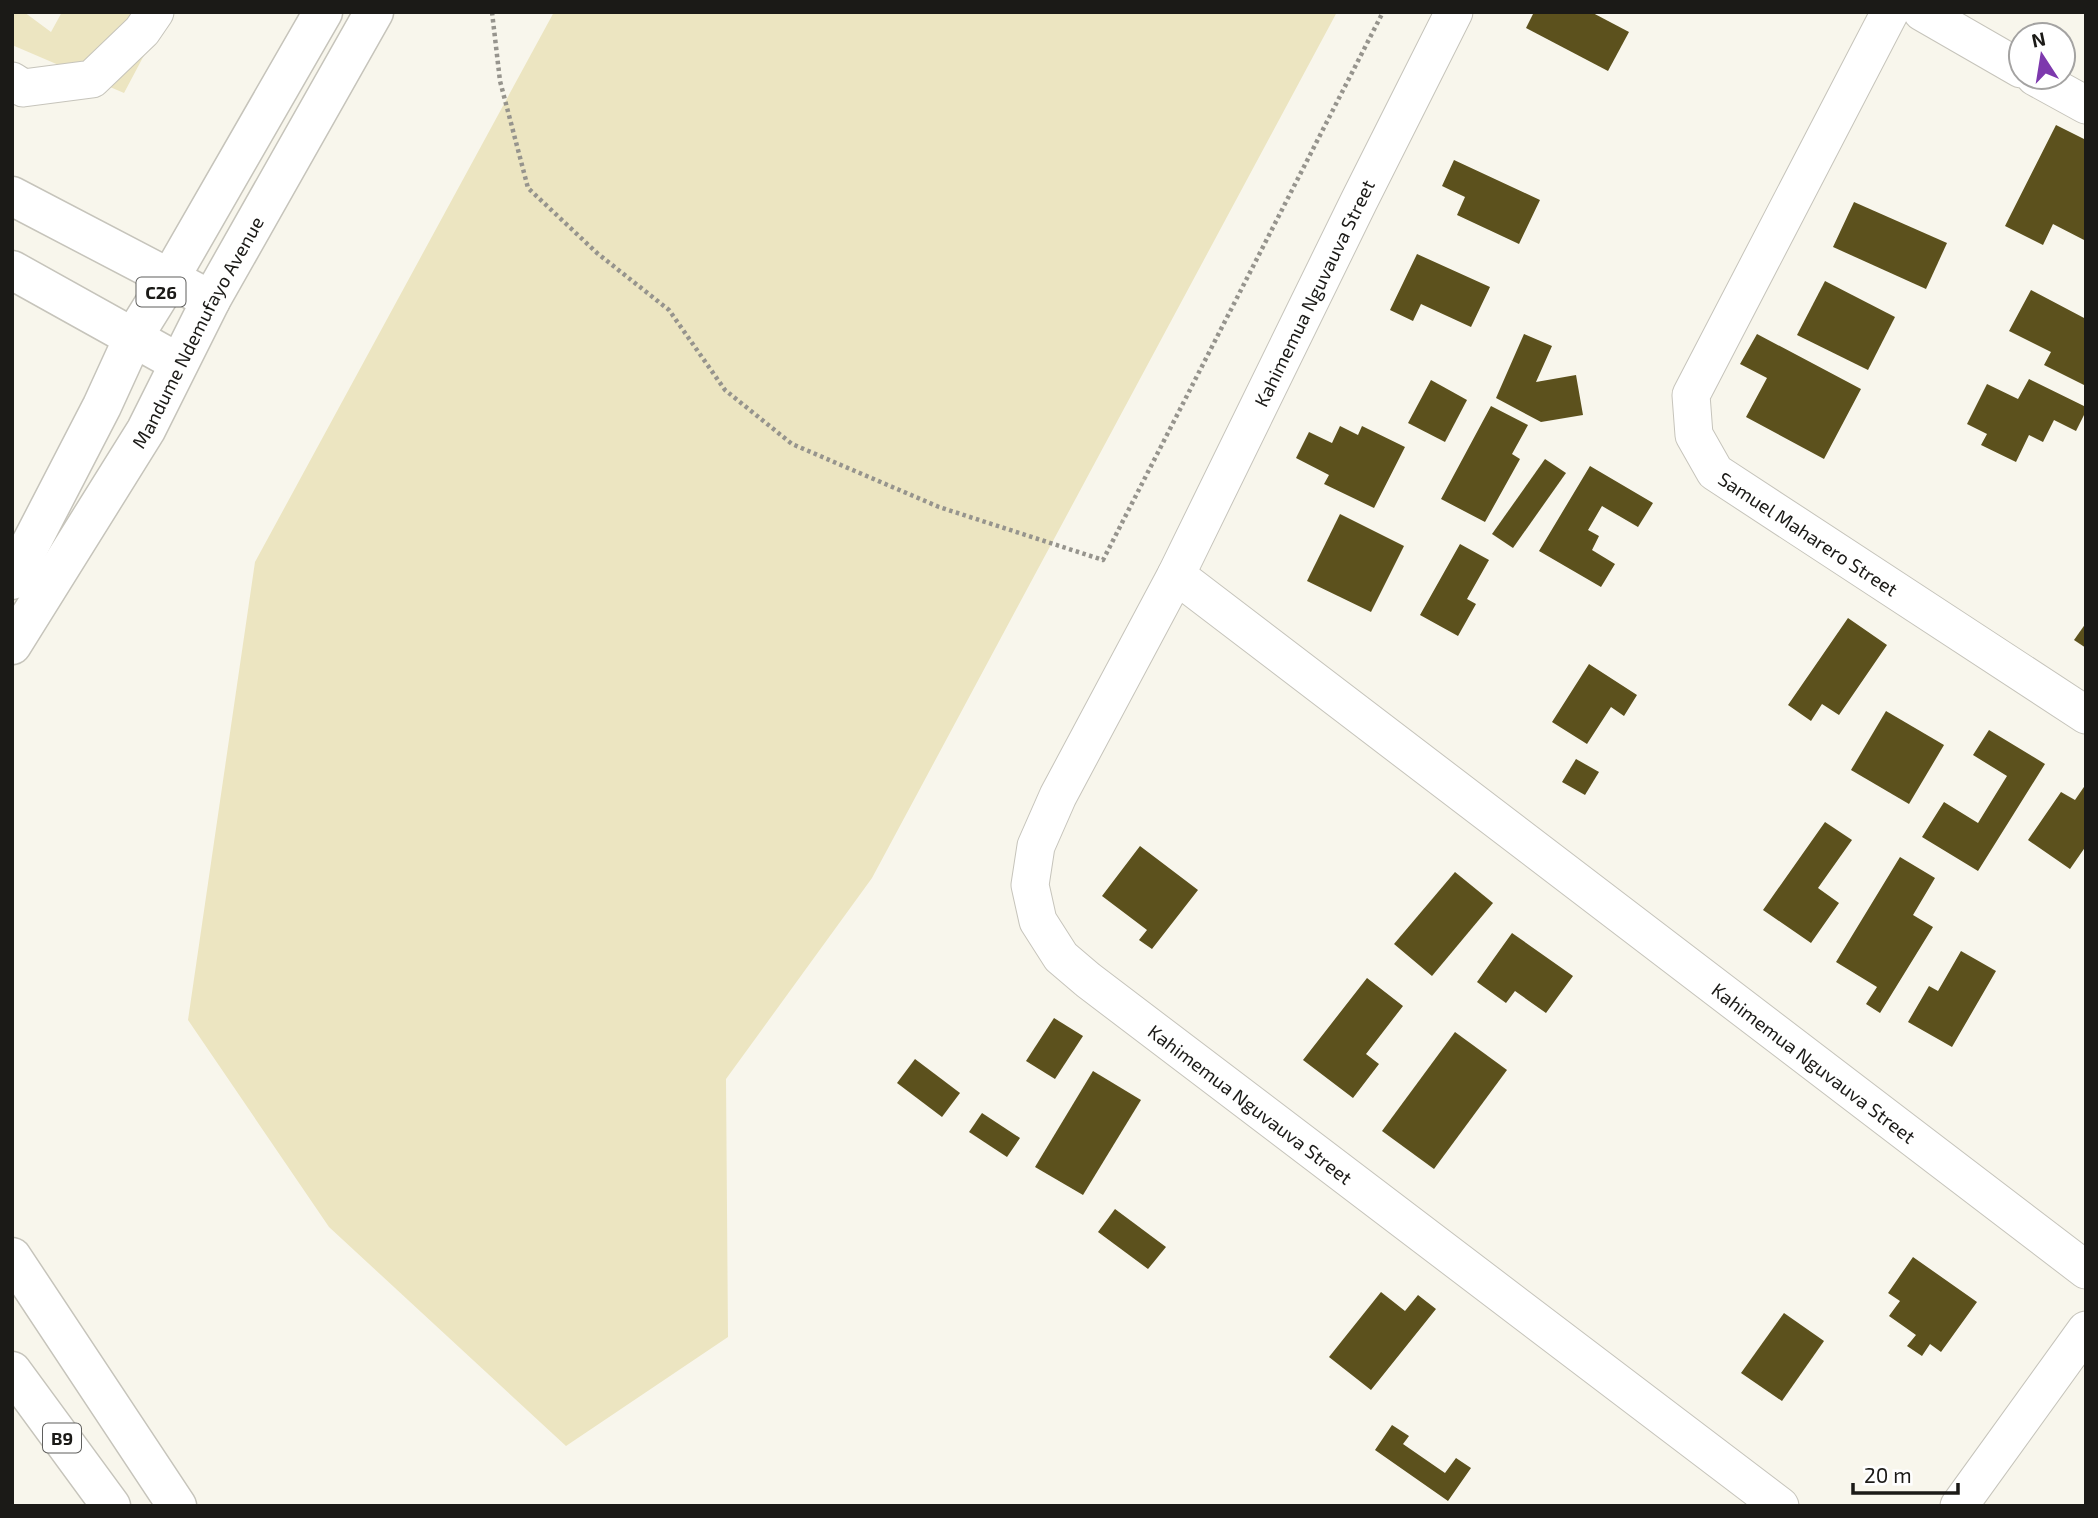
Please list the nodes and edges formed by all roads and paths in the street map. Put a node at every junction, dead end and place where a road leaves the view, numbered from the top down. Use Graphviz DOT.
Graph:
graph roads {
  1 [pos="155,12"];
  2 [pos="323,12"];
  3 [pos="374,12"];
  4 [pos="492,12"];
  5 [pos="1383,12"];
  6 [pos="1454,12"];
  7 [pos="1889,12"];
  8 [pos="1922,12"];
  9 [pos="2007,61"];
  10 [pos="12,81"];
  11 [pos="2060,91"];
  12 [pos="2086,105"];
  13 [pos="12,196"];
  14 [pos="12,271"];
  15 [pos="170,278"];
  16 [pos="211,300"];
  17 [pos="134,336"];
  18 [pos="179,363"];
  19 [pos="1176,575"];
  20 [pos="12,580"];
  21 [pos="12,645"];
  22 [pos="2086,715"];
  23 [pos="12,1256"];
  24 [pos="2086,1269"];
  25 [pos="2086,1330"];
  26 [pos="12,1371"];
  27 [pos="111,1506"];
  28 [pos="177,1506"];
  29 [pos="1780,1506"];
  30 [pos="1959,1506"];
  1 -- 10 [label="street"];
  2 -- 15 [label="main road, C26"];
  3 -- 16 [label="main road, Mandume Ndemufayo Avenue / C26"];
  4 -- 5 [label="path"];
  6 -- 19 [label="street, Kahimemua Nguvauva Street"];
  7 -- 22 [label="street, Samuel Maharero Street"];
  8 -- 9 [label="street"];
  11 -- 12 [label="street"];
  13 -- 15 [label="main road"];
  14 -- 17 [label="main road"];
  15 -- 16 [label="main road"];
  15 -- 17 [label="main road, C26"];
  16 -- 18 [label="main road, Mandume Ndemufayo Avenue / C26"];
  17 -- 18 [label="main road"];
  17 -- 20 [label="main road, C26"];
  18 -- 21 [label="main road, Mandume Ndemufayo Avenue / C26"];
  19 -- 24 [label="street, Kahimemua Nguvauva Street"];
  19 -- 29 [label="street, Kahimemua Nguvauva Street"];
  23 -- 28 [label="main road"];
  25 -- 30 [label="street"];
  26 -- 27 [label="main road, B9"];
}
